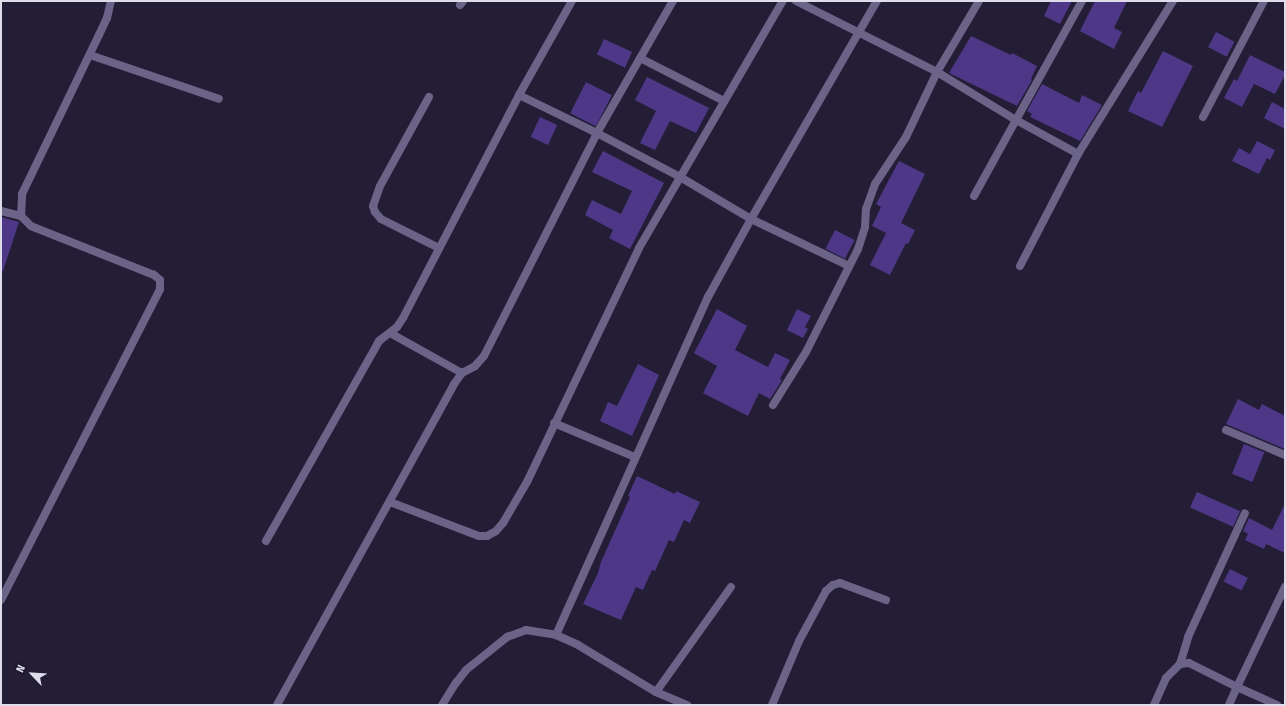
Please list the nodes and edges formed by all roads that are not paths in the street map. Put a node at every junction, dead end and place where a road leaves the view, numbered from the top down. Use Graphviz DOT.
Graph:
graph roads {
  1 [pos="111,1"];
  2 [pos="572,1"];
  3 [pos="673,1"];
  4 [pos="783,1"];
  5 [pos="796,1"];
  6 [pos="877,1"];
  7 [pos="979,1"];
  8 [pos="1082,1"];
  9 [pos="1173,1"];
  10 [pos="1264,1"];
  11 [pos="858,34"];
  12 [pos="90,55"];
  13 [pos="640,58"];
  14 [pos="937,72"];
  15 [pos="518,95"];
  16 [pos="429,97"];
  17 [pos="219,99"];
  18 [pos="724,102"];
  19 [pos="1203,117"];
  20 [pos="1016,120"];
  21 [pos="597,133"];
  22 [pos="1078,154"];
  23 [pos="680,177"];
  24 [pos="974,196"];
  25 [pos="1,211"];
  26 [pos="21,216"];
  27 [pos="751,219"];
  28 [pos="440,248"];
  29 [pos="849,266"];
  30 [pos="1020,266"];
  31 [pos="390,333"];
  32 [pos="462,373"];
  33 [pos="773,405"];
  34 [pos="554,423"];
  35 [pos="1226,430"];
  36 [pos="1285,455"];
  37 [pos="635,457"];
  38 [pos="390,502"];
  39 [pos="1245,513"];
  40 [pos="266,541"];
  41 [pos="732,587"];
  42 [pos="1285,587"];
  43 [pos="1,600"];
  44 [pos="886,600"];
  45 [pos="556,635"];
  46 [pos="1180,664"];
  47 [pos="1237,687"];
  48 [pos="656,692"];
  49 [pos="277,705"];
  50 [pos="442,705"];
  51 [pos="687,705"];
  52 [pos="772,705"];
  53 [pos="1154,705"];
  54 [pos="1229,705"];
  55 [pos="1277,705"];
  1 -- 12 [label="street"];
  2 -- 15 [label="street"];
  3 -- 13 [label="street"];
  4 -- 18 [label="street"];
  5 -- 11 [label="street"];
  6 -- 11 [label="street"];
  7 -- 14 [label="street"];
  8 -- 20 [label="street"];
  9 -- 22 [label="street"];
  10 -- 19 [label="street"];
  11 -- 14 [label="street"];
  11 -- 27 [label="street"];
  12 -- 17 [label="street"];
  12 -- 26 [label="street"];
  13 -- 18 [label="street"];
  13 -- 21 [label="street"];
  14 -- 20 [label="street"];
  14 -- 29 [label="street"];
  15 -- 21 [label="street"];
  15 -- 28 [label="street"];
  16 -- 28 [label="street"];
  18 -- 23 [label="street"];
  20 -- 22 [label="street"];
  20 -- 24 [label="street"];
  21 -- 23 [label="street"];
  21 -- 32 [label="street"];
  22 -- 30 [label="street"];
  23 -- 27 [label="street"];
  23 -- 34 [label="street"];
  25 -- 26 [label="street"];
  26 -- 43 [label="street"];
  27 -- 29 [label="street"];
  27 -- 37 [label="street"];
  28 -- 31 [label="street"];
  29 -- 33 [label="street"];
  31 -- 32 [label="street"];
  31 -- 40 [label="street"];
  32 -- 38 [label="street"];
  34 -- 37 [label="street"];
  34 -- 38 [label="street"];
  35 -- 36 [label="street"];
  37 -- 45 [label="street"];
  38 -- 49 [label="street"];
  39 -- 46 [label="street"];
  41 -- 48 [label="street"];
  42 -- 47 [label="street"];
  44 -- 52 [label="street"];
  45 -- 48 [label="street"];
  45 -- 50 [label="street"];
  46 -- 47 [label="street"];
  46 -- 53 [label="street"];
  47 -- 54 [label="street"];
  47 -- 55 [label="street"];
  48 -- 51 [label="street"];
}
